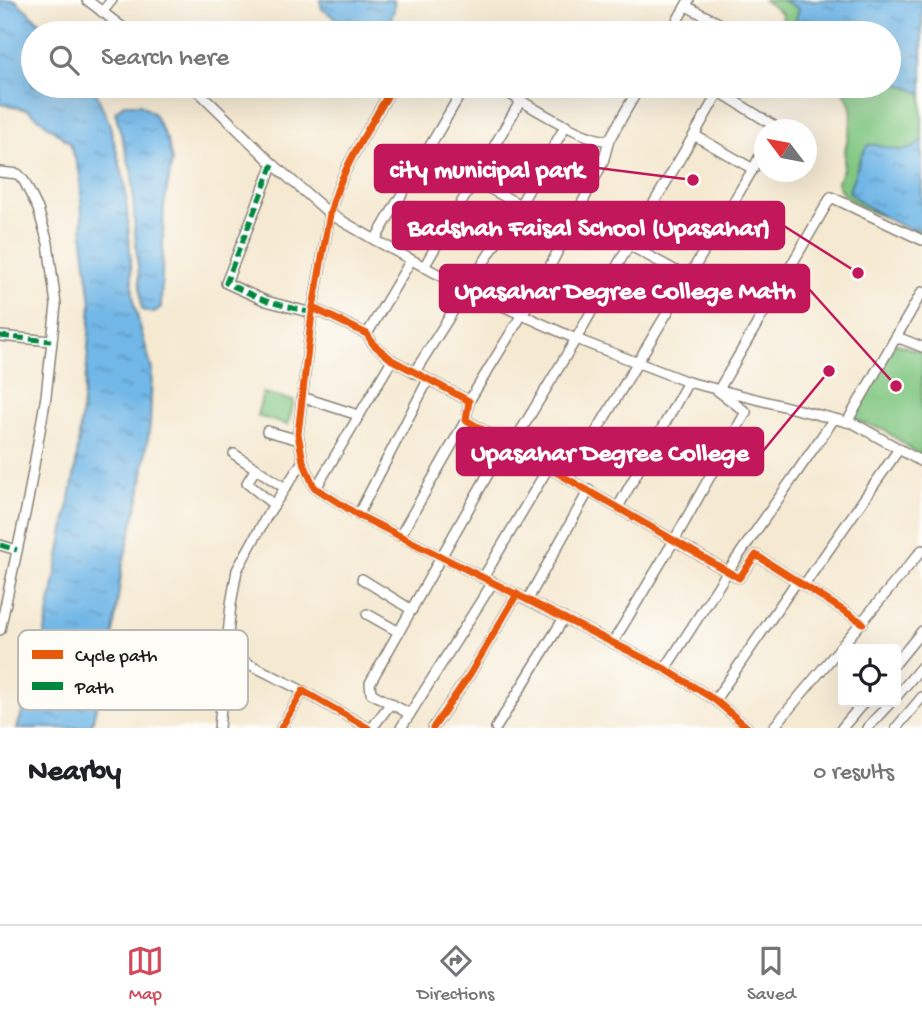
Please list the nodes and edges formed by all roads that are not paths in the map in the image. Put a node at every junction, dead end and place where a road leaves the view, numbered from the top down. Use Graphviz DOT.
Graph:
graph roads {
  1 [pos="87,0"];
  2 [pos="112,0"];
  3 [pos="687,3"];
  4 [pos="102,12"];
  5 [pos="114,21"];
  6 [pos="677,21"];
  7 [pos="718,21"];
  8 [pos="204,98"];
  9 [pos="386,98"];
  10 [pos="458,98"];
  11 [pos="517,98"];
  12 [pos="633,98"];
  13 [pos="715,98"];
  14 [pos="733,98"];
  15 [pos="521,100"];
  16 [pos="764,119"];
  17 [pos="566,125"];
  18 [pos="694,135"];
  19 [pos="609,140"];
  20 [pos="426,154"];
  21 [pos="273,164"];
  22 [pos="753,169"];
  23 [pos="0,172"];
  24 [pos="474,180"];
  25 [pos="520,205"];
  26 [pos="330,214"];
  27 [pos="375,240"];
  28 [pos="922,240"];
  29 [pos="629,245"];
  30 [pos="411,260"];
  31 [pos="424,267"];
  32 [pos="689,278"];
  33 [pos="465,289"];
  34 [pos="922,292"];
  35 [pos="313,310"];
  36 [pos="520,316"];
  37 [pos="367,334"];
  38 [pos="0,336"];
  39 [pos="576,339"];
  40 [pos="895,339"];
  41 [pos="51,341"];
  42 [pos="922,347"];
  43 [pos="391,360"];
  44 [pos="636,362"];
  45 [pos="414,373"];
  46 [pos="428,380"];
  47 [pos="688,382"];
  48 [pos="718,391"];
  49 [pos="302,397"];
  50 [pos="469,401"];
  51 [pos="358,415"];
  52 [pos="834,419"];
  53 [pos="466,420"];
  54 [pos="847,422"];
  55 [pos="267,431"];
  56 [pos="299,440"];
  57 [pos="508,445"];
  58 [pos="899,449"];
  59 [pos="234,454"];
  60 [pos="303,461"];
  61 [pos="922,462"];
  62 [pos="256,468"];
  63 [pos="548,468"];
  64 [pos="568,479"];
  65 [pos="285,488"];
  66 [pos="316,488"];
  67 [pos="589,490"];
  68 [pos="274,505"];
  69 [pos="618,507"];
  70 [pos="358,515"];
  71 [pos="400,536"];
  72 [pos="675,539"];
  73 [pos="0,545"];
  74 [pos="17,550"];
  75 [pos="922,550"];
  76 [pos="442,558"];
  77 [pos="728,571"];
  78 [pos="483,578"];
  79 [pos="362,579"];
  80 [pos="493,582"];
  81 [pos="801,583"];
  82 [pos="517,594"];
  83 [pos="528,599"];
  84 [pos="412,610"];
  85 [pos="367,614"];
  86 [pos="564,618"];
  87 [pos="863,623"];
  88 [pos="0,630"];
  89 [pos="230,630"];
  90 [pos="922,631"];
  91 [pos="399,632"];
  92 [pos="613,642"];
  93 [pos="901,657"];
  94 [pos="248,664"];
  95 [pos="922,666"];
  96 [pos="665,669"];
  97 [pos="901,690"];
  98 [pos="303,691"];
  99 [pos="922,697"];
  100 [pos="715,700"];
  101 [pos="390,703"];
  102 [pos="860,707"];
  103 [pos="886,707"];
  104 [pos="221,710"];
  105 [pos="410,714"];
  106 [pos="219,728"];
  107 [pos="281,728"];
  108 [pos="370,728"];
  109 [pos="401,728"];
  110 [pos="433,728"];
  111 [pos="496,728"];
  112 [pos="748,728"];
  113 [pos="773,728"];
  114 [pos="842,728"];
  115 [pos="867,728"];
  116 [pos="896,728"];
  1 -- 4 [label="street"];
  2 -- 4 [label="street"];
  3 -- 6 [label="street"];
  3 -- 7 [label="street"];
  4 -- 5 [label="street"];
  8 -- 21 [label="street"];
  9 -- 26 [label="street"];
  10 -- 20 [label="street"];
  11 -- 15 [label="street"];
  12 -- 19 [label="street"];
  13 -- 18 [label="street"];
  14 -- 16 [label="street"];
  15 -- 17 [label="street"];
  15 -- 24 [label="street"];
  17 -- 19 [label="street"];
  17 -- 25 [label="street"];
  18 -- 22 [label="street"];
  18 -- 29 [label="street"];
  19 -- 36 [label="street"];
  20 -- 24 [label="street"];
  20 -- 27 [label="street"];
  21 -- 26 [label="street"];
  21 -- 35 [label="street"];
  22 -- 32 [label="street"];
  23 -- 41 [label="street"];
  24 -- 25 [label="street"];
  24 -- 31 [label="street"];
  25 -- 33 [label="street"];
  26 -- 27 [label="street"];
  26 -- 35 [label="street"];
  27 -- 30 [label="street"];
  28 -- 48 [label="street"];
  29 -- 32 [label="street"];
  29 -- 39 [label="street"];
  30 -- 31 [label="street"];
  30 -- 37 [label="street"];
  31 -- 33 [label="street"];
  32 -- 44 [label="street"];
  33 -- 36 [label="street"];
  33 -- 45 [label="street"];
  34 -- 40 [label="street"];
  35 -- 37 [label="street"];
  35 -- 49 [label="street"];
  36 -- 39 [label="street"];
  36 -- 50 [label="street"];
  37 -- 43 [label="street"];
  38 -- 41 [label="street"];
  39 -- 44 [label="street"];
  39 -- 57 [label="street"];
  40 -- 42 [label="street"];
  40 -- 54 [label="street"];
  41 -- 74 [label="street"];
  43 -- 45 [label="street"];
  43 -- 51 [label="street"];
  44 -- 47 [label="street"];
  44 -- 64 [label="street"];
  45 -- 46 [label="street"];
  46 -- 50 [label="street"];
  46 -- 70 [label="street"];
  47 -- 48 [label="street"];
  47 -- 69 [label="street"];
  48 -- 52 [label="street"];
  48 -- 72 [label="street"];
  49 -- 51 [label="street"];
  49 -- 56 [label="street"];
  50 -- 53 [label="street"];
  51 -- 66 [label="street"];
  52 -- 54 [label="street"];
  52 -- 77 [label="street"];
  53 -- 57 [label="street"];
  53 -- 71 [label="street"];
  54 -- 58 [label="street"];
  55 -- 56 [label="street"];
  56 -- 60 [label="street"];
  57 -- 63 [label="street"];
  57 -- 76 [label="street"];
  58 -- 61 [label="street"];
  58 -- 81 [label="street"];
  59 -- 62 [label="street"];
  60 -- 65 [label="street"];
  60 -- 66 [label="street"];
  62 -- 65 [label="street"];
  62 -- 68 [label="street"];
  63 -- 64 [label="street"];
  63 -- 78 [label="street"];
  64 -- 67 [label="street"];
  65 -- 68 [label="street"];
  66 -- 70 [label="street"];
  67 -- 69 [label="street"];
  67 -- 83 [label="street"];
  68 -- 89 [label="street"];
  69 -- 72 [label="street"];
  70 -- 71 [label="street"];
  71 -- 76 [label="street"];
  72 -- 77 [label="street"];
  72 -- 92 [label="street"];
  73 -- 74 [label="street"];
  74 -- 88 [label="street"];
  75 -- 87 [label="street"];
  76 -- 78 [label="street"];
  76 -- 84 [label="street"];
  77 -- 81 [label="street"];
  77 -- 96 [label="street"];
  78 -- 80 [label="street"];
  79 -- 84 [label="street"];
  80 -- 82 [label="street"];
  80 -- 105 [label="street"];
  81 -- 87 [label="street"];
  81 -- 100 [label="street"];
  82 -- 83 [label="street"];
  82 -- 110 [label="street"];
  83 -- 86 [label="street"];
  84 -- 91 [label="street"];
  85 -- 91 [label="street"];
  86 -- 92 [label="street"];
  86 -- 111 [label="street"];
  87 -- 113 [label="street"];
  90 -- 93 [label="street"];
  91 -- 101 [label="street"];
  92 -- 96 [label="street"];
  94 -- 98 [label="street"];
  95 -- 97 [label="street"];
  96 -- 100 [label="street"];
  98 -- 107 [label="street"];
  98 -- 108 [label="street"];
  99 -- 116 [label="street"];
  100 -- 112 [label="street"];
  101 -- 105 [label="street"];
  101 -- 108 [label="street"];
  102 -- 114 [label="street"];
  103 -- 115 [label="street"];
  104 -- 106 [label="street"];
  105 -- 109 [label="street"];
}
